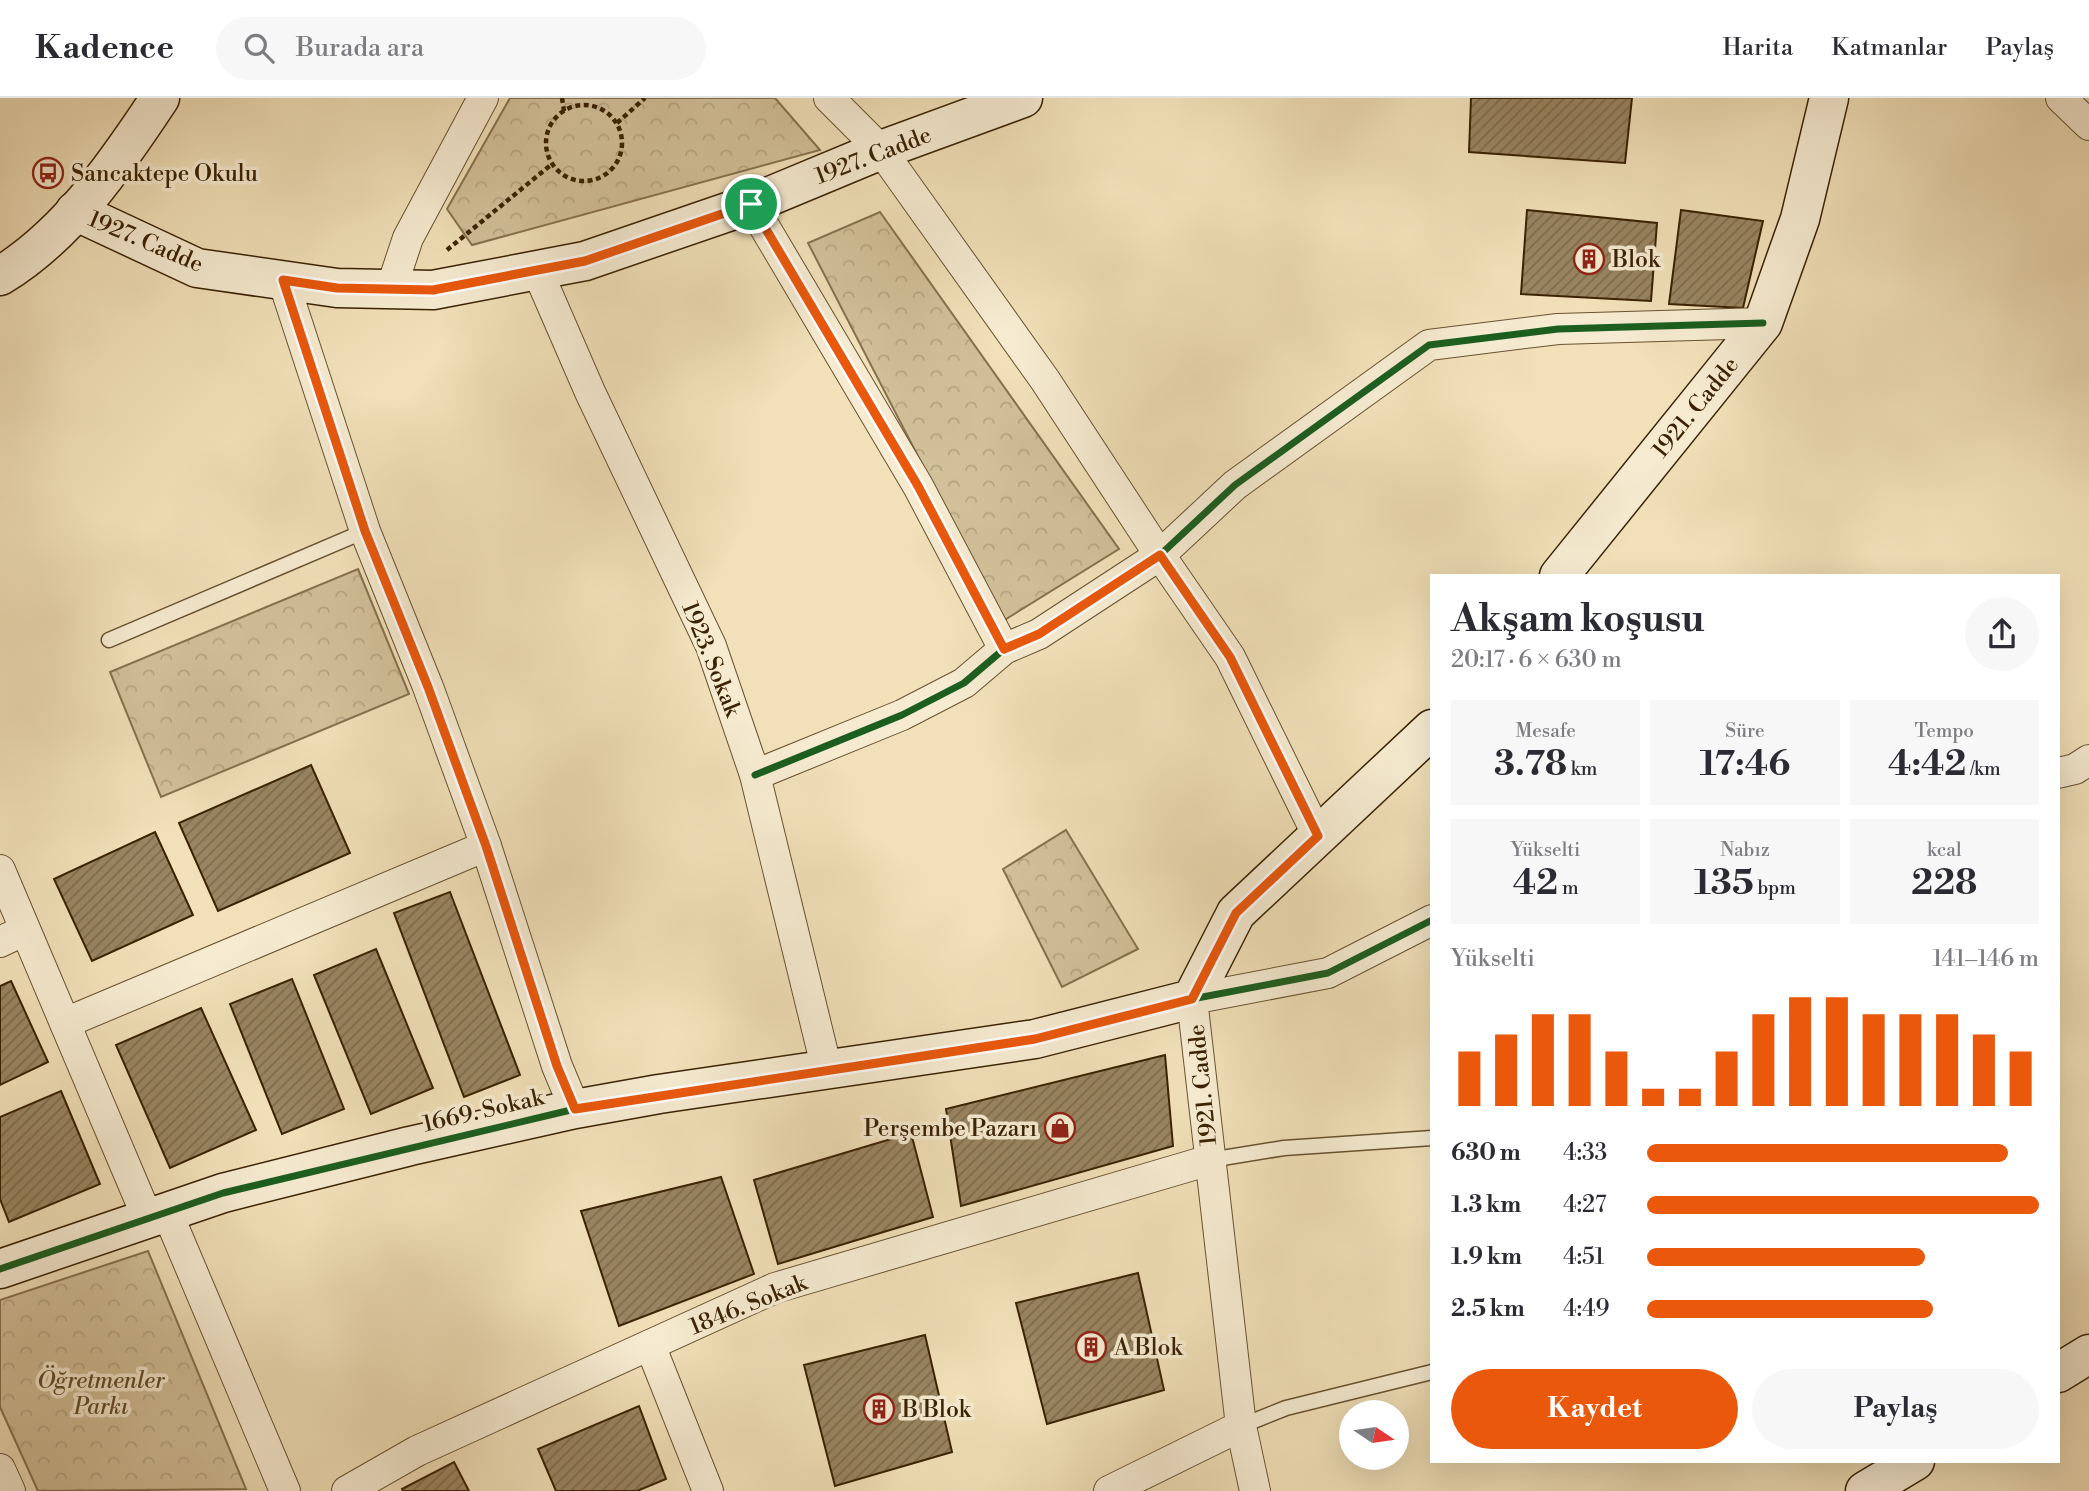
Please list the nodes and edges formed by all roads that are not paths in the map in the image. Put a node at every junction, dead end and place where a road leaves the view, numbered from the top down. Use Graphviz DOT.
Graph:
graph roads {
  1 [pos="160,98"];
  2 [pos="483,98"];
  3 [pos="829,98"];
  4 [pos="1023,98"];
  5 [pos="1829,98"];
  6 [pos="2061,98"];
  7 [pos="2089,125"];
  8 [pos="881,150"];
  9 [pos="751,204"];
  10 [pos="75,211"];
  11 [pos="537,270"];
  12 [pos="0,276"];
  13 [pos="283,280"];
  14 [pos="391,289"];
  15 [pos="1763,323"];
  16 [pos="365,531"];
  17 [pos="1160,555"];
  18 [pos="1561,574"];
  19 [pos="109,640"];
  20 [pos="1004,649"];
  21 [pos="1430,731"];
  22 [pos="2089,760"];
  23 [pos="2060,773"];
  24 [pos="755,775"];
  25 [pos="1318,836"];
  26 [pos="486,846"];
  27 [pos="0,870"];
  28 [pos="1430,921"];
  29 [pos="13,936"];
  30 [pos="1192,999"];
  31 [pos="65,1023"];
  32 [pos="827,1070"];
  33 [pos="575,1109"];
  34 [pos="1430,1138"];
  35 [pos="1210,1160"];
  36 [pos="157,1215"];
  37 [pos="0,1269"];
  38 [pos="650,1345"];
  39 [pos="2089,1354"];
  40 [pos="1430,1372"];
  41 [pos="2060,1372"];
  42 [pos="1241,1426"];
  43 [pos="0,1468"];
  44 [pos="357,1488"];
  45 [pos="10,1491"];
  46 [pos="285,1491"];
  47 [pos="708,1491"];
  48 [pos="1109,1491"];
  49 [pos="1255,1491"];
  1 -- 10 [label="street"];
  2 -- 14 [label="street"];
  3 -- 8 [label="street"];
  4 -- 8 [label="street, 1927. Cadde"];
  5 -- 15 [label="street, 1921. Cadde"];
  6 -- 7 [label="street"];
  8 -- 9 [label="street, 1927. Cadde"];
  8 -- 17 [label="street"];
  9 -- 11 [label="street, 1927. Cadde"];
  9 -- 20 [label="street"];
  10 -- 12 [label="street"];
  10 -- 13 [label="street, 1927. Cadde"];
  11 -- 14 [label="street, 1927. Cadde"];
  11 -- 24 [label="street, 1923. Sokak"];
  13 -- 14 [label="street, 1927. Cadde"];
  13 -- 16 [label="street"];
  15 -- 17 [label="street"];
  15 -- 18 [label="street, 1921. Cadde"];
  16 -- 19 [label="lane"];
  16 -- 26 [label="street"];
  17 -- 20 [label="street"];
  17 -- 25 [label="street"];
  20 -- 24 [label="street"];
  21 -- 25 [label="street, 1921. Cadde"];
  22 -- 23 [label="street"];
  24 -- 32 [label="street, 1923. Sokak"];
  25 -- 30 [label="street, 1921. Cadde"];
  26 -- 31 [label="street"];
  26 -- 33 [label="street"];
  27 -- 29 [label="street"];
  28 -- 30 [label="street"];
  29 -- 31 [label="street"];
  30 -- 32 [label="street, 1669. Sokak"];
  30 -- 35 [label="street, 1921. Cadde"];
  31 -- 36 [label="street"];
  32 -- 33 [label="street, 1669. Sokak"];
  33 -- 36 [label="street, 1669. Sokak"];
  34 -- 35 [label="lane"];
  35 -- 38 [label="street, 1846. Sokak"];
  35 -- 42 [label="street, 1921. Cadde"];
  36 -- 37 [label="street, 1669. Sokak"];
  36 -- 46 [label="street"];
  38 -- 44 [label="street, 1846. Sokak"];
  38 -- 47 [label="street"];
  39 -- 41 [label="street"];
  40 -- 42 [label="lane"];
  42 -- 48 [label="street"];
  42 -- 49 [label="street, 1921. Cadde"];
  43 -- 45 [label="street"];
}
